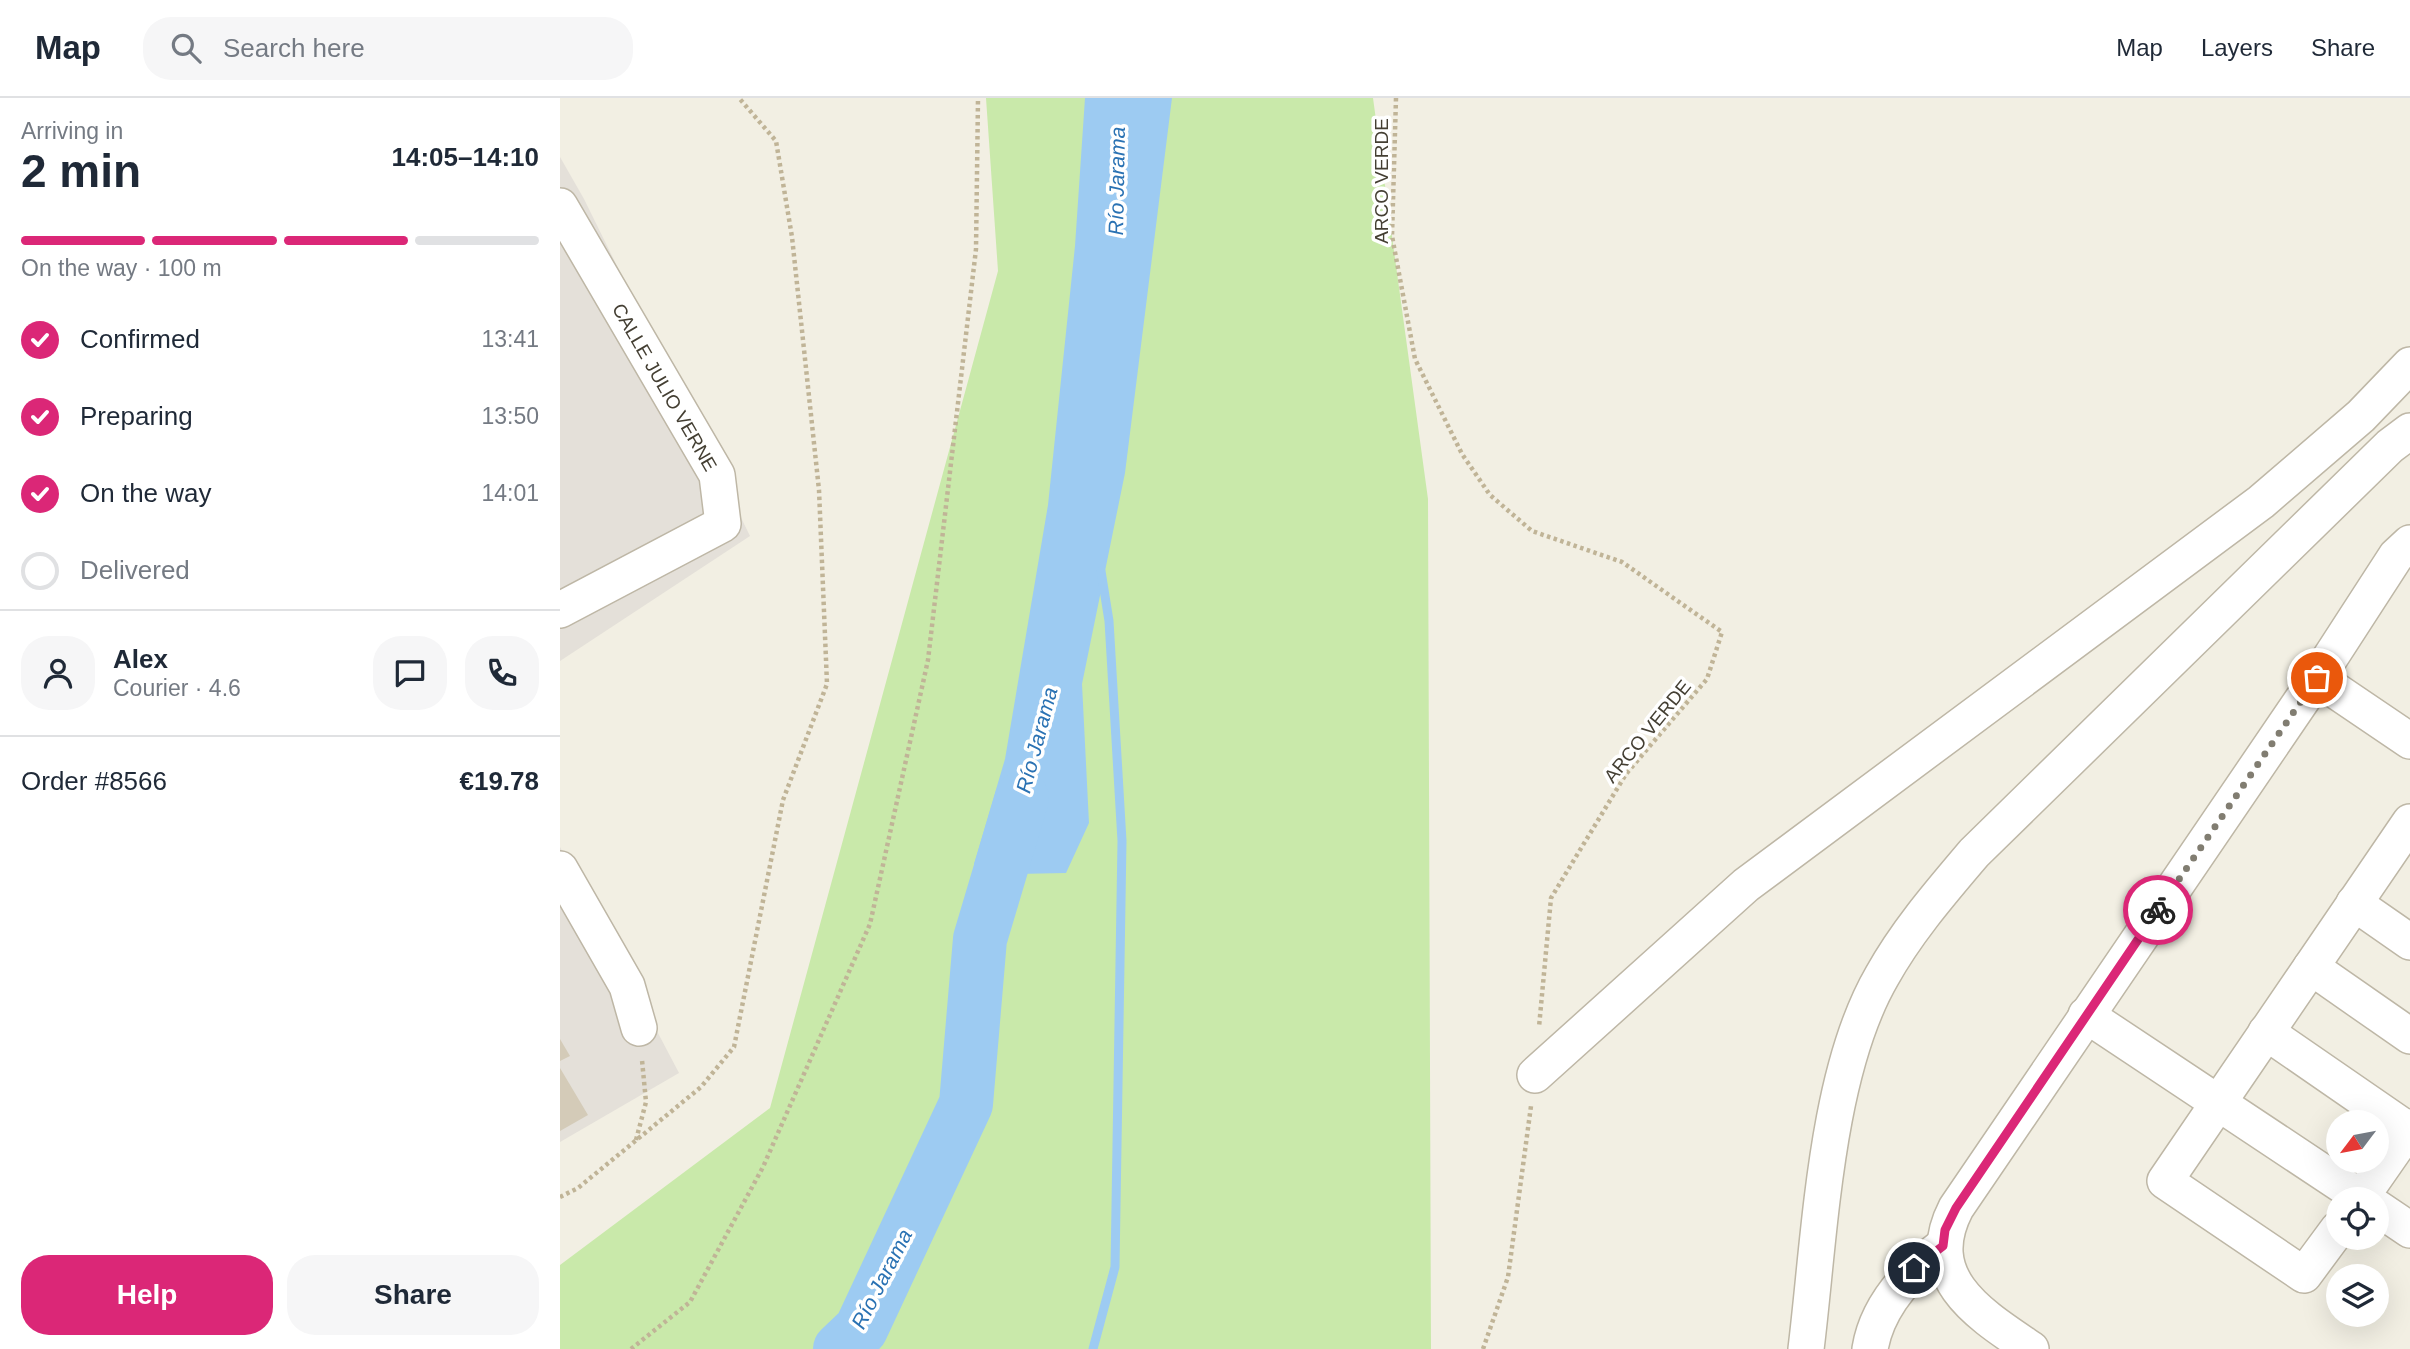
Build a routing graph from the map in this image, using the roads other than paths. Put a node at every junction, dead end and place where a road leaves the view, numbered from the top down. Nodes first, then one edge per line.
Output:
1 (560, 206) edge
2 (2410, 365) edge
3 (2410, 431) edge
4 (2410, 543) edge
5 (560, 610) edge
6 (2317, 678) junction
7 (2410, 741) edge
8 (2406, 837) edge
9 (560, 869) edge
10 (2354, 903) junction
11 (2410, 942) edge
12 (2311, 967) junction
13 (2086, 1015) junction
14 (639, 1028) road end
15 (2266, 1032) junction
16 (2410, 1036) edge
17 (1535, 1075) road end
18 (2218, 1102) junction
19 (2409, 1128) edge
20 (2346, 1187) edge
21 (2373, 1187) edge
22 (2389, 1216) edge
23 (2410, 1230) edge
24 (2326, 1245) edge
25 (1943, 1246) junction
26 (1806, 1349) edge
27 (1870, 1349) edge
28 (2031, 1349) edge

1 - 5 street, CALLE JULIO VERNE
2 - 17 street
3 - 26 street
4 - 6 street
6 - 7 street
6 - 13 street
8 - 10 street
9 - 14 street
10 - 11 street
10 - 12 street
12 - 15 street
12 - 16 street
13 - 18 street
13 - 25 street
15 - 18 street
15 - 19 street
18 - 20 street
18 - 24 street
19 - 21 street
22 - 23 street
25 - 27 street
25 - 28 street

